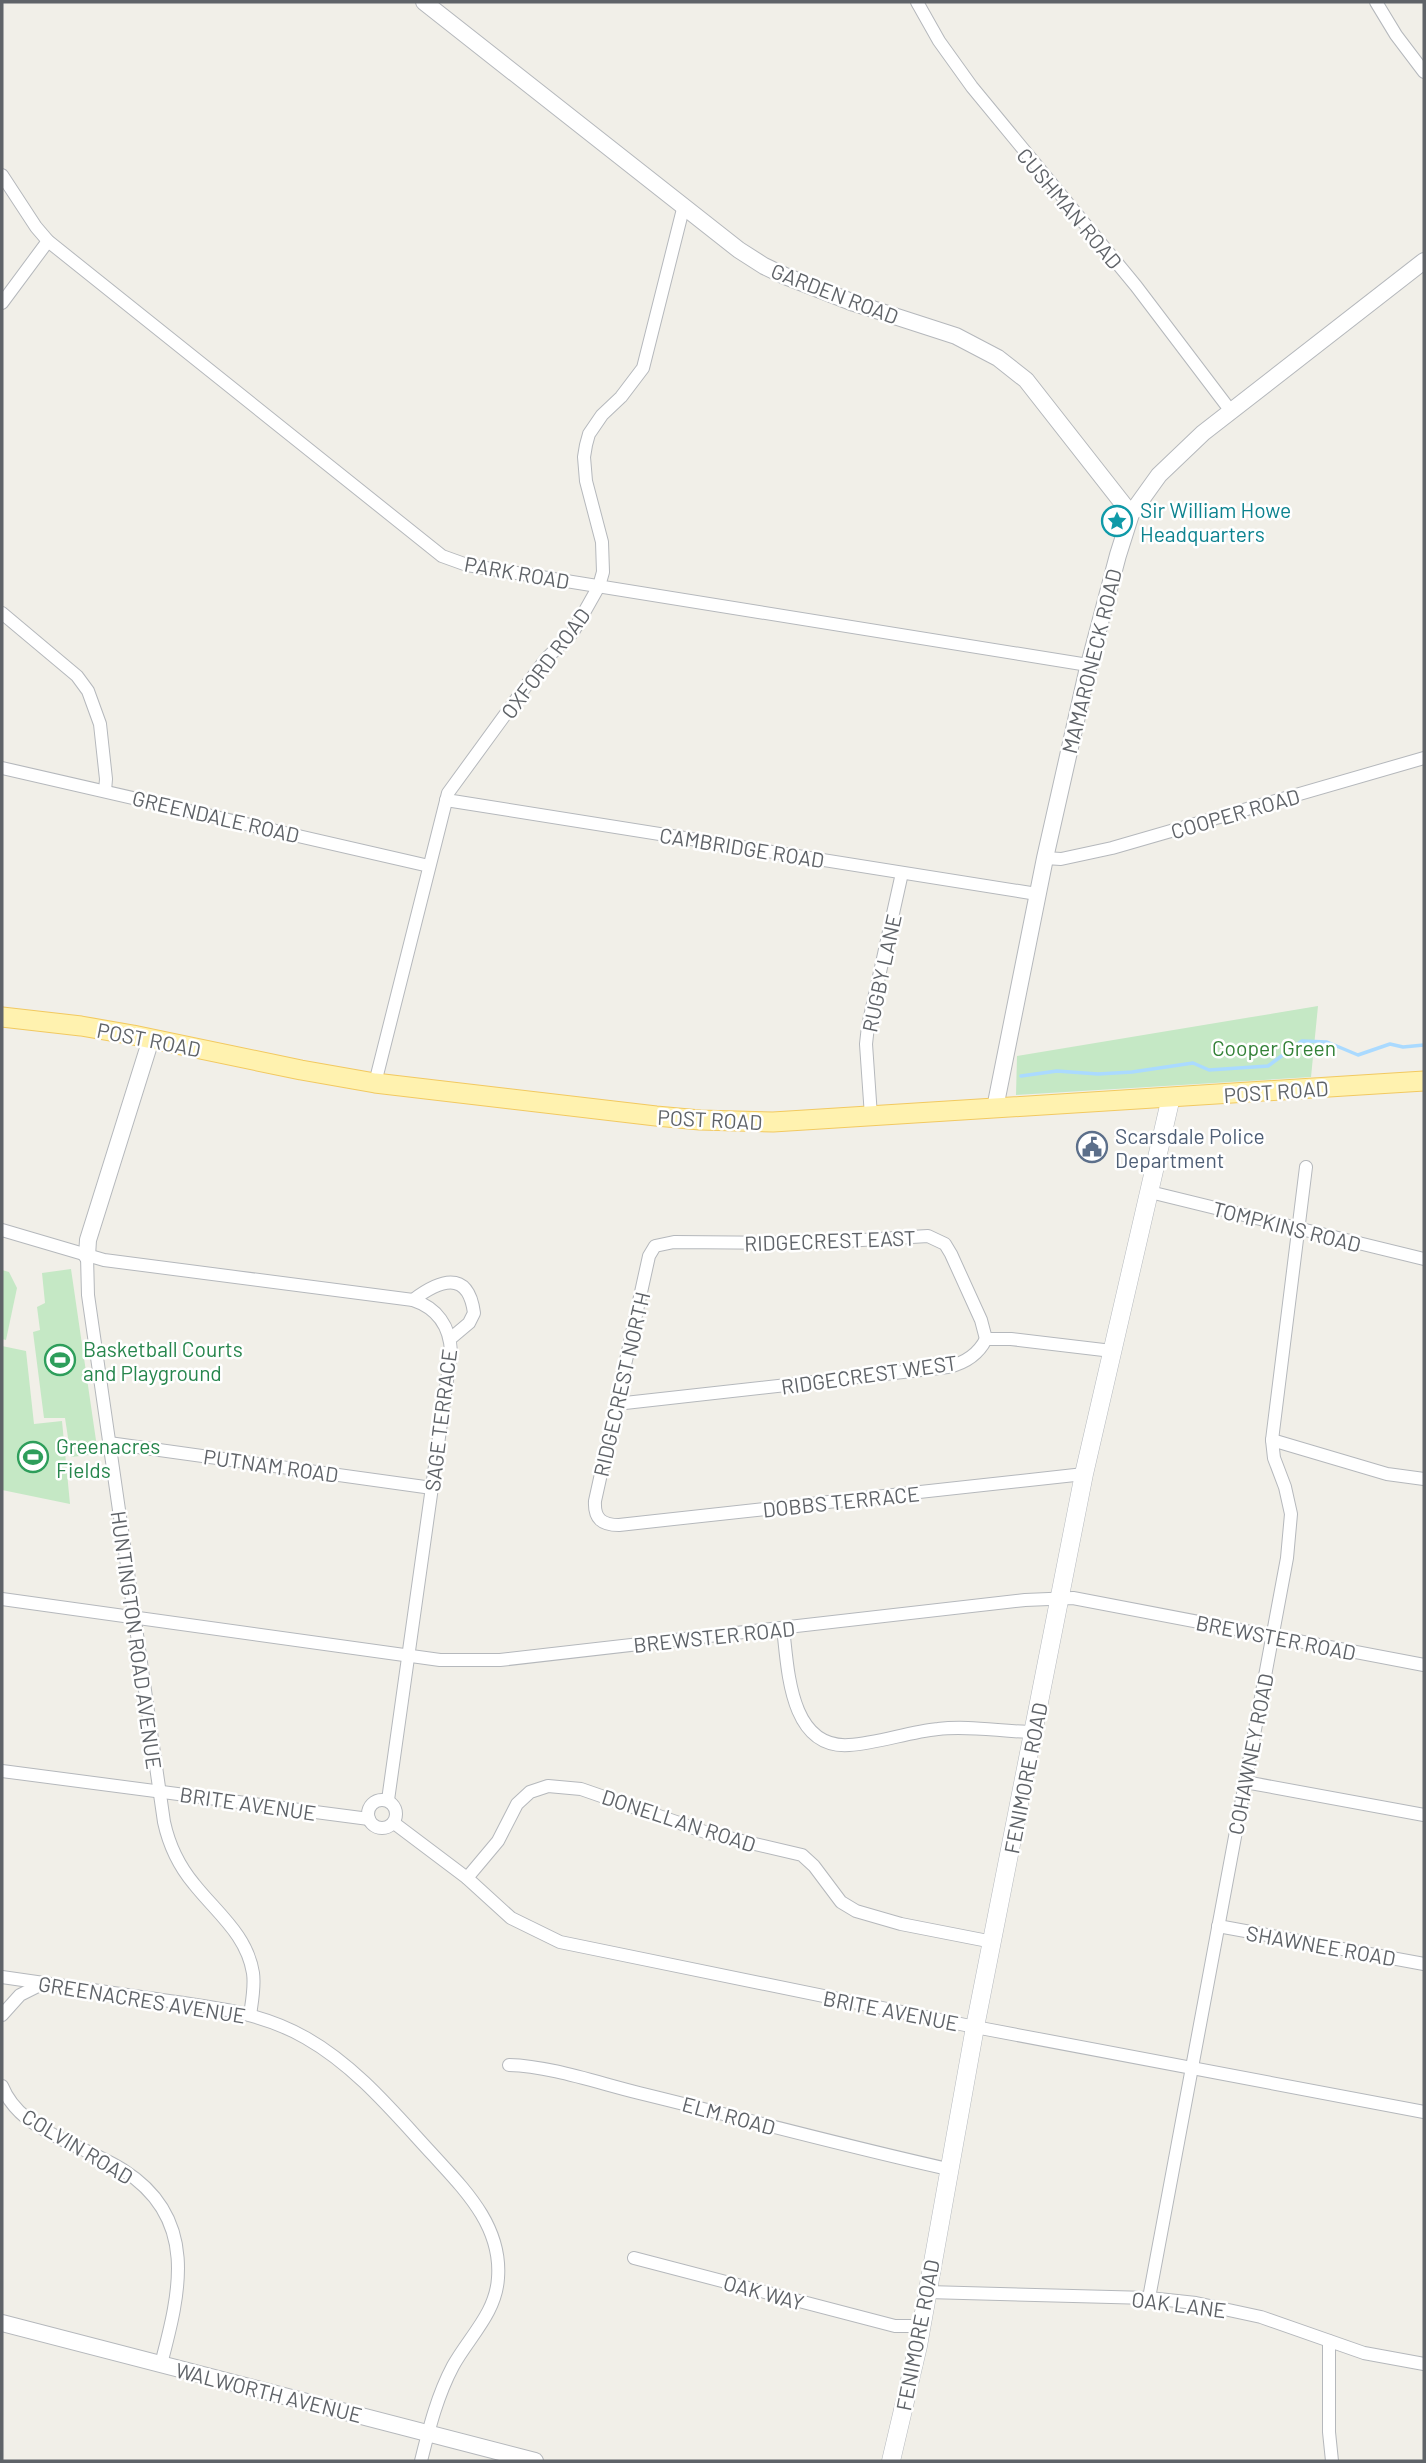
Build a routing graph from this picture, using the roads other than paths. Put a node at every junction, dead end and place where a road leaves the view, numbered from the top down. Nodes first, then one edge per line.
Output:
1 (424, 2) edge
2 (917, 2) edge
3 (1376, 2) edge
4 (1424, 72) edge
5 (2, 175) edge
6 (684, 205) junction
7 (48, 241) junction
8 (1424, 261) edge
9 (2, 303) edge
10 (1230, 410) junction
11 (1131, 514) junction
12 (599, 586) junction
13 (2, 613) edge
14 (1088, 665) junction
15 (1424, 758) edge
16 (2, 768) edge
17 (105, 791) junction
18 (446, 800) junction
19 (1045, 858) junction
20 (429, 866) junction
21 (902, 873) junction
22 (1037, 894) junction
23 (2, 1017) edge
24 (151, 1039) junction
25 (1424, 1081) edge
26 (375, 1083) junction
27 (1171, 1097) junction
28 (995, 1108) junction
29 (871, 1116) junction
30 (1306, 1167) dead end
31 (1150, 1192) junction
32 (1298, 1229) junction
33 (2, 1230) edge
34 (652, 1248) joint
35 (87, 1256) junction
36 (1424, 1259) edge
37 (413, 1300) junction
38 (450, 1339) junction
39 (986, 1339) junction
40 (1112, 1351) junction
41 (615, 1404) junction
42 (1272, 1440) junction
43 (109, 1443) junction
44 (1084, 1474) junction
45 (1424, 1479) edge
46 (432, 1488) junction
47 (599, 1520) joint
48 (2, 1599) edge
49 (1060, 1599) junction
50 (133, 1617) junction
51 (783, 1628) junction
52 (1272, 1636) junction
53 (409, 1656) junction
54 (1424, 1665) edge
55 (1035, 1732) junction
56 (2, 1771) edge
57 (1245, 1782) junction
58 (158, 1791) junction
59 (387, 1800) junction
60 (1424, 1815) edge
61 (369, 1819) junction
62 (394, 1823) junction
63 (467, 1878) junction
64 (1217, 1926) junction
65 (993, 1942) junction
66 (1424, 1964) edge
67 (2, 1977) edge
68 (44, 1983) junction
69 (2, 2015) edge
70 (250, 2015) junction
71 (975, 2027) junction
72 (509, 2065) dead end
73 (1192, 2069) junction
74 (2, 2086) edge
75 (1424, 2112) edge
76 (948, 2169) junction
77 (634, 2258) dead end
78 (927, 2292) junction
79 (1149, 2298) junction
80 (2, 2323) edge
81 (895, 2326) junction
82 (921, 2326) junction
83 (1329, 2341) junction
84 (918, 2346) junction
85 (161, 2364) junction
86 (1424, 2364) edge
87 (428, 2434) junction
88 (421, 2461) edge
89 (535, 2461) edge
90 (891, 2461) edge
91 (1332, 2461) edge

1 - 6 street, GARDEN ROAD
2 - 10 street, CUSHMAN ROAD
3 - 4 street
5 - 7 street, PARK ROAD
6 - 11 street, GARDEN ROAD
6 - 12 street, OXFORD ROAD
7 - 9 street
7 - 12 street, PARK ROAD
8 - 10 street, MAMARONECK ROAD
10 - 11 street, MAMARONECK ROAD
11 - 14 street, MAMARONECK ROAD
12 - 14 street, PARK ROAD
12 - 18 street, OXFORD ROAD
13 - 17 street
14 - 19 street, MAMARONECK ROAD
15 - 19 street, COOPER ROAD
16 - 17 street, GREENDALE ROAD
17 - 20 street, GREENDALE ROAD
18 - 20 street, OXFORD ROAD
18 - 21 street, CAMBRIDGE ROAD
19 - 22 street, MAMARONECK ROAD
20 - 26 street, OXFORD ROAD
21 - 22 street, CAMBRIDGE ROAD
21 - 29 street, RUGBY LANE
22 - 28 street, MAMARONECK ROAD
23 - 24 main road, POST ROAD
24 - 26 main road, POST ROAD
24 - 35 street, HUNTINGTON ROAD AVENUE
25 - 27 main road, POST ROAD
26 - 29 main road, POST ROAD
27 - 28 main road, POST ROAD
27 - 31 main road, FENIMORE ROAD
28 - 29 main road, POST ROAD
30 - 32 street, COHAWNEY ROAD
31 - 32 street, TOMPKINS ROAD
31 - 40 main road, FENIMORE ROAD
32 - 36 street, TOMPKINS ROAD
32 - 42 street, COHAWNEY ROAD
33 - 35 street, SAGE TERRACE
34 - 39 street, RIDGECREST EAST
34 - 41 street, RIDGECREST NORTH
35 - 37 street, SAGE TERRACE
35 - 43 street, HUNTINGTON ROAD AVENUE
37 - 38 street, SAGE TERRACE
37 - 38 street
38 - 46 street, SAGE TERRACE
39 - 40 street
39 - 41 street, RIDGECREST WEST
40 - 44 main road, FENIMORE ROAD
41 - 47 street, RIDGECREST NORTH
42 - 45 street
42 - 52 street, COHAWNEY ROAD
43 - 46 street, PUTNAM ROAD
43 - 50 street, HUNTINGTON ROAD AVENUE
44 - 47 street, DOBBS TERRACE
44 - 49 main road, FENIMORE ROAD
46 - 53 street, SAGE TERRACE
48 - 50 street, BREWSTER ROAD
49 - 51 street, BREWSTER ROAD
49 - 52 street, BREWSTER ROAD
49 - 55 main road, FENIMORE ROAD
50 - 53 street, BREWSTER ROAD
50 - 58 street, HUNTINGTON ROAD AVENUE
51 - 53 street, BREWSTER ROAD
51 - 55 street
52 - 54 street, BREWSTER ROAD
52 - 57 street, COHAWNEY ROAD
53 - 59 street, SAGE TERRACE
55 - 65 main road, FENIMORE ROAD
56 - 58 street, BRITE AVENUE
57 - 60 street
57 - 64 street, COHAWNEY ROAD
58 - 61 street, BRITE AVENUE
58 - 70 street, HUNTINGTON ROAD AVENUE
59 - 61 street
59 - 62 street
61 - 62 street, BRITE AVENUE
62 - 63 street, BRITE AVENUE
63 - 65 street, DONELLAN ROAD
63 - 71 street, BRITE AVENUE
64 - 66 street, SHAWNEE ROAD
64 - 73 street, COHAWNEY ROAD
65 - 71 main road, FENIMORE ROAD
67 - 68 street, GREENACRES AVENUE
68 - 69 street
68 - 70 street, GREENACRES AVENUE
70 - 87 street, GREENACRES AVENUE
71 - 73 street, BRITE AVENUE
71 - 76 main road, FENIMORE ROAD
72 - 76 street, ELM ROAD
73 - 75 street, BRITE AVENUE
73 - 79 street, COHAWNEY ROAD
74 - 85 street, COLVIN ROAD
76 - 78 main road, FENIMORE ROAD
77 - 81 street, OAK WAY
78 - 79 street, OAK LANE
78 - 82 main road, FENIMORE ROAD
79 - 83 street, OAK LANE
80 - 85 street, WALWORTH AVENUE
81 - 82 street, OAK WAY
81 - 84 street, OAK WAY
82 - 84 main road, FENIMORE ROAD
83 - 86 street, OAK LANE
83 - 91 street
84 - 90 main road, FENIMORE ROAD
85 - 87 street, WALWORTH AVENUE
87 - 88 street, GREENACRES AVENUE
87 - 89 street, WALWORTH AVENUE

